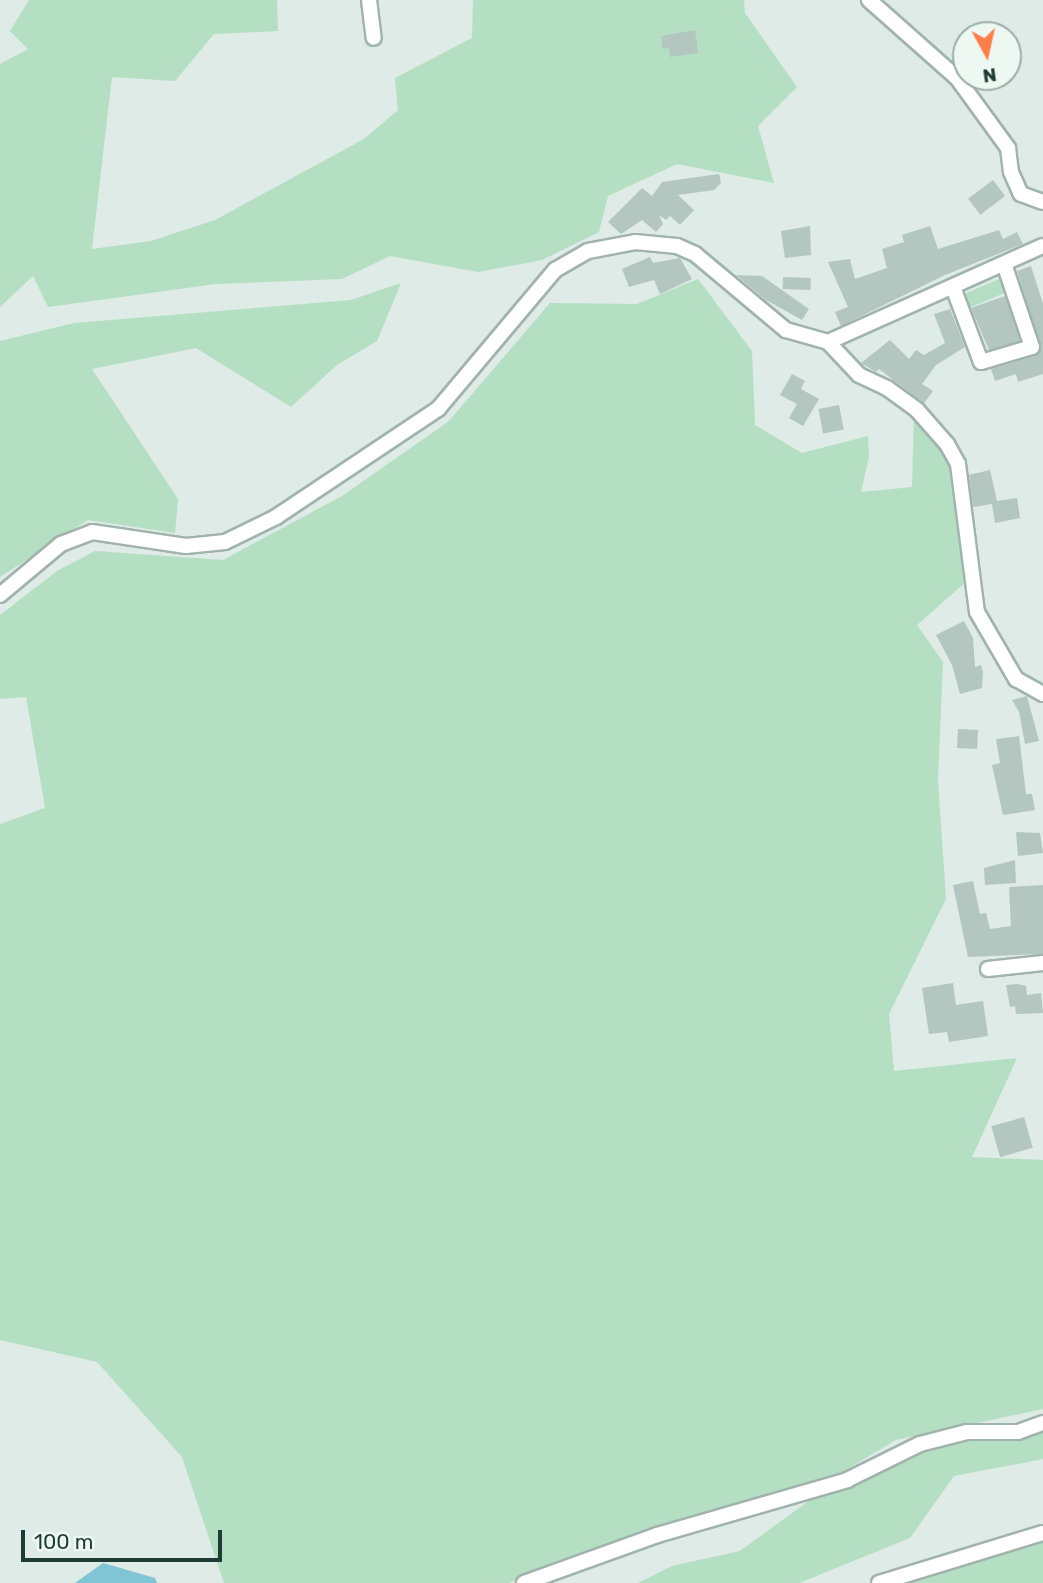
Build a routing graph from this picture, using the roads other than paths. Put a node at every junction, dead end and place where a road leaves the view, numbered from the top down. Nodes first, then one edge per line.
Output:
1 (369, 0) edge
2 (869, 0) edge
3 (374, 38) dead end
4 (1043, 202) edge
5 (1043, 246) edge
6 (1004, 264) junction
7 (953, 287) junction
8 (828, 342) junction
9 (0, 595) edge
10 (1043, 694) edge
11 (1043, 963) edge
12 (988, 969) dead end
13 (1043, 1423) edge
14 (1043, 1533) edge
15 (524, 1583) edge
16 (879, 1583) edge

1 - 3 street
2 - 4 street
5 - 6 street
6 - 7 street
6 - 7 street
7 - 8 street
8 - 9 street
8 - 10 street
11 - 12 street
13 - 15 street
14 - 16 street

